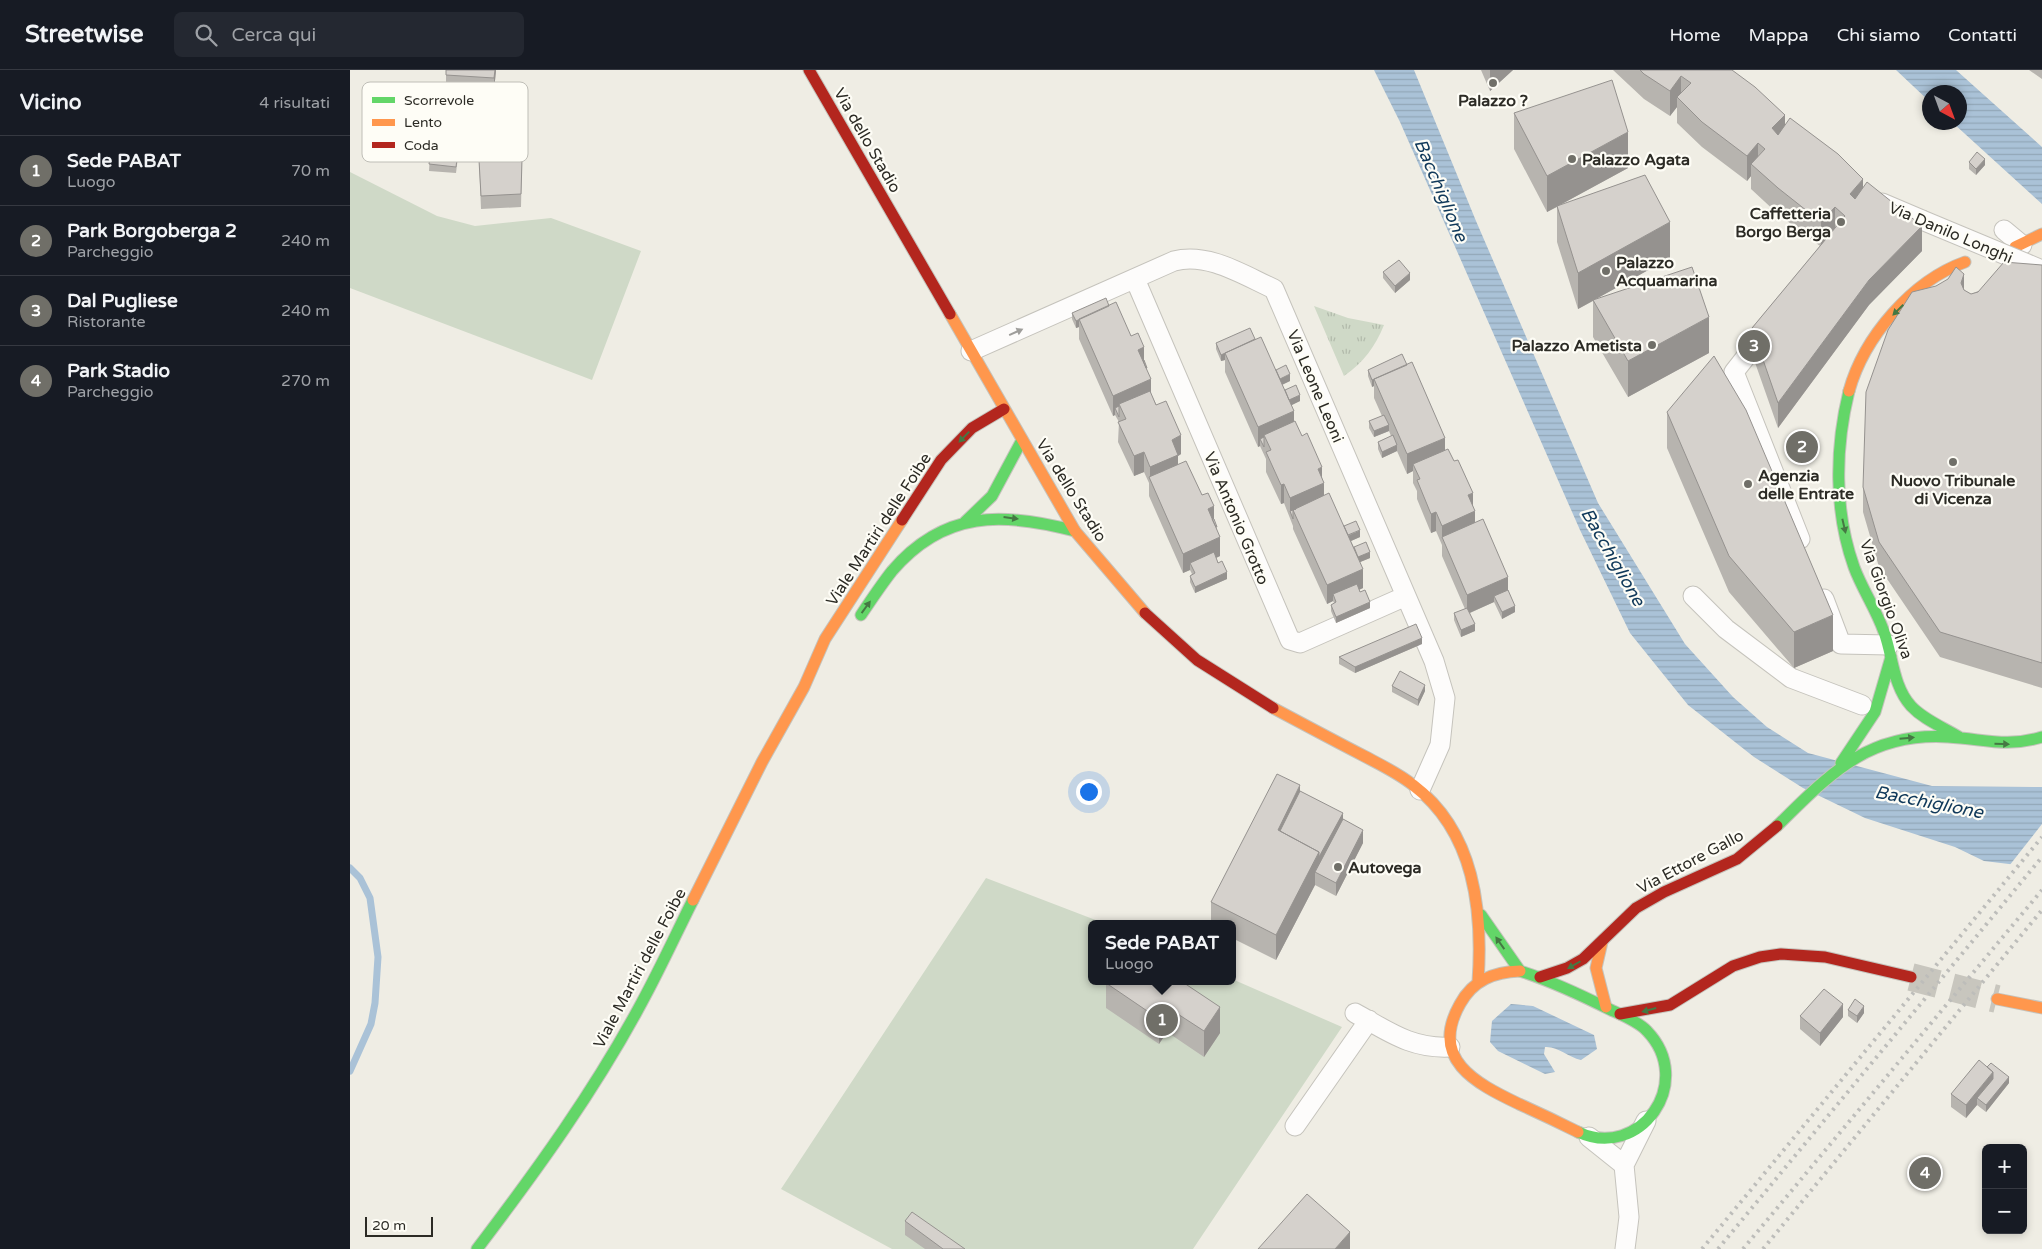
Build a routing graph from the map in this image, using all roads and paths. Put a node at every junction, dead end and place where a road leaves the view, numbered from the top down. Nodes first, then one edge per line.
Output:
1 (809, 70) edge
2 (1868, 202) edge
3 (2004, 230) dead end
4 (2042, 234) edge
5 (2018, 246) joint
6 (1965, 262) dead end
7 (2042, 270) edge
8 (1135, 279) junction
9 (1775, 319) edge
10 (971, 351) junction
11 (1004, 409) junction
12 (1022, 440) junction
13 (965, 522) junction
14 (1075, 531) junction
15 (1806, 553) edge
16 (1816, 580) edge
17 (1406, 596) junction
18 (1693, 596) dead end
19 (854, 624) dead end
20 (1890, 651) junction
21 (832, 654) dead end
22 (804, 687) junction
23 (1862, 705) dead end
24 (2042, 737) edge
25 (1961, 738) junction
26 (1858, 749) junction
27 (1420, 790) junction
28 (1481, 915) junction
29 (1602, 942) junction
30 (1520, 971) junction
31 (1540, 977) junction
32 (1912, 977) tunnel mouth
33 (1478, 982) junction
34 (1997, 999) tunnel mouth
35 (1678, 1002) junction
36 (1606, 1007) junction
37 (2042, 1008) edge
38 (1620, 1014) junction
39 (1671, 1016) dead end
40 (1663, 1037) dead end
41 (1450, 1047) junction
42 (1661, 1050) junction
43 (1646, 1121) junction
44 (1295, 1126) dead end
45 (1589, 1137) junction
46 (1624, 1165) junction
47 (477, 1249) edge
48 (1625, 1249) edge

1 - 10 main road, Via dello Stadio
2 - 7 street, Via Danilo Longhi, bridge
3 - 5 street
4 - 5 main road
6 -> 20 main road, Via Giorgio Oliva
10 -> 8 street, Via Leone Leoni
8 - 17 street, Via Leone Leoni
8 - 17 street, Via Antonio Grotto
9 - 15 street
10 - 11 main road, Via dello Stadio
11 - 12 main road, Via dello Stadio
11 -> 22 main road, Viale Martiri delle Foibe
12 - 13 main road, Viale Martiri delle Foibe
12 - 14 main road, Via dello Stadio
13 -> 14 main road, Viale Martiri delle Foibe
19 -> 13 main road, Viale Martiri delle Foibe
14 - 27 main road, Via dello Stadio
16 - 20 street
17 - 27 street, Via Leone Leoni
18 - 23 street
20 - 25 main road, Via Giorgio Oliva
20 - 26 main road, Via Ettore Gallo
21 - 22 main road, Viale Martiri delle Foibe
22 - 47 main road, Viale Martiri delle Foibe
25 -> 24 main road
26 -> 25 main road
26 - 29 main road, Via Ettore Gallo
27 - 28 main road, Via dello Stadio
30 -> 28 main road, Via dello Stadio
28 - 33 main road, Via dello Stadio
29 -> 31 main road, Via Ettore Gallo
29 - 36 main road, Via Ettore Gallo
30 - 31 main road
30 - 33 main road
31 - 36 main road
32 - 35 main road
33 - 41 main road
34 - 37 main road
35 -> 38 main road
35 - 39 main road
36 - 38 main road
38 - 42 main road
40 - 42 main road
41 - 44 street
41 - 45 main road
42 - 43 main road
43 - 45 main road
43 - 46 street
45 - 46 street
46 - 48 street

